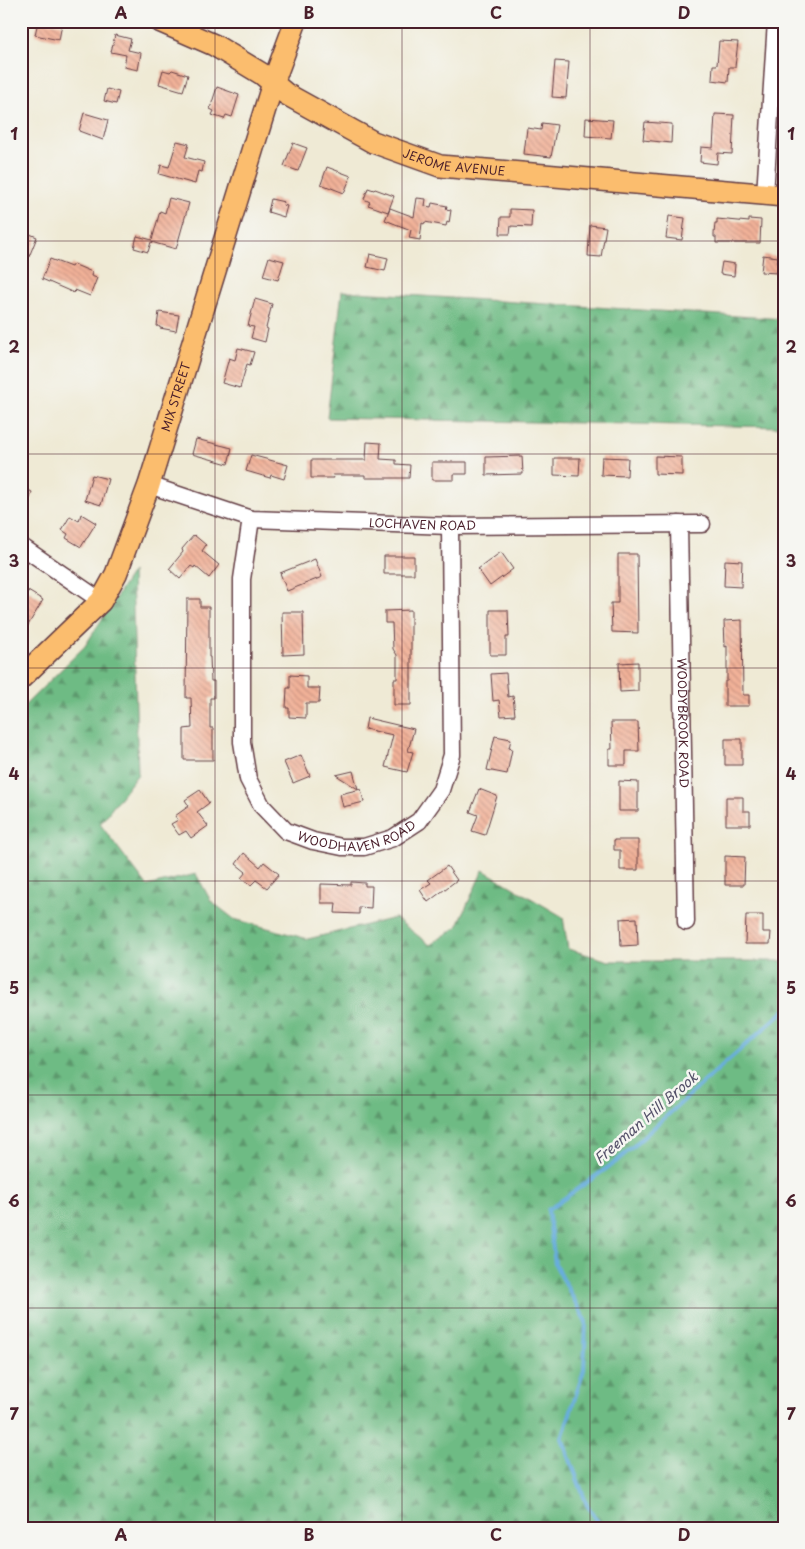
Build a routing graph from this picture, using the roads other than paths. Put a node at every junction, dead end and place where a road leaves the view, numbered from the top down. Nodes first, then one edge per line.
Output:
1 (159, 21) edge
2 (296, 21) edge
3 (776, 21) edge
4 (273, 82) junction
5 (774, 196) edge
6 (149, 485) junction
7 (251, 519) junction
8 (679, 524) junction
9 (702, 524) dead end
10 (450, 526) junction
11 (21, 546) edge
12 (101, 601) junction
13 (21, 678) edge
14 (686, 922) dead end

1 - 4 main road, JEROME AVENUE
2 - 4 main road, MIX STREET
3 - 5 street
4 - 5 main road, JEROME AVENUE
4 - 6 main road, MIX STREET
6 - 7 street, LOCHAVEN ROAD
6 - 12 main road, MIX STREET
7 - 10 street, LOCHAVEN ROAD
7 - 10 street, WOODHAVEN ROAD
8 - 9 street, LOCHAVEN ROAD
8 - 10 street, LOCHAVEN ROAD
8 - 14 street, WOODYBROOK ROAD
11 - 12 street
12 - 13 main road, MIX STREET

